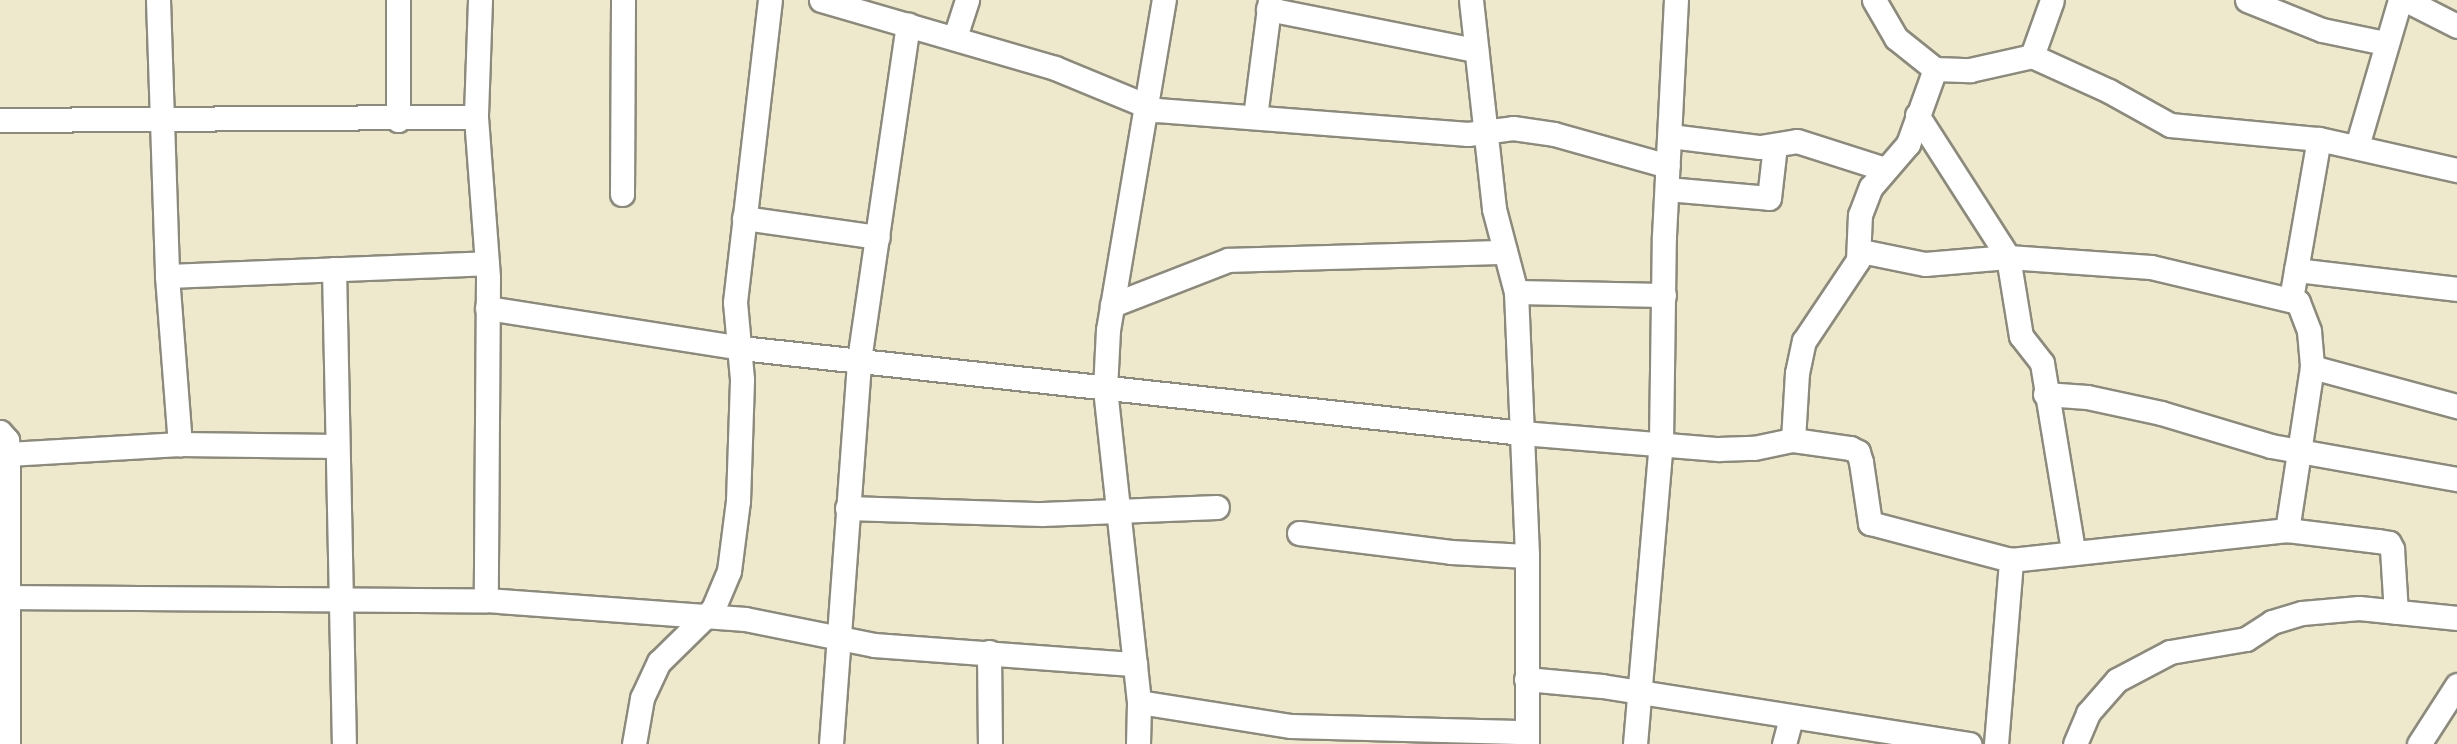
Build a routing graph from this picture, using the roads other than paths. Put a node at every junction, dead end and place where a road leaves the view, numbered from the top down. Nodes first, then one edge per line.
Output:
1 (158, 0) edge
2 (398, 0) edge
3 (480, 0) edge
4 (623, 0) edge
5 (770, 0) edge
6 (821, 0) edge
7 (967, 0) edge
8 (1164, 0) edge
9 (1471, 0) edge
10 (1676, 0) edge
11 (1874, 0) edge
12 (2052, 0) edge
13 (2248, 0) edge
14 (2400, 0) edge
15 (2406, 0) edge
16 (1269, 4) edge
17 (908, 25) junction
18 (2457, 26) edge
19 (955, 37) junction
20 (2385, 43) junction
21 (1476, 50) junction
22 (2032, 56) junction
23 (1935, 69) junction
24 (1143, 107) junction
25 (1917, 115) junction
26 (476, 117) junction
27 (1255, 117) junction
28 (0, 120) edge
29 (398, 120) junction
30 (161, 122) junction
31 (1484, 132) junction
32 (1670, 136) junction
33 (2319, 139) junction
34 (1775, 145) junction
35 (2357, 146) junction
36 (1668, 166) junction
37 (1885, 169) junction
38 (2457, 170) edge
39 (1667, 190) junction
40 (622, 194) dead end
41 (744, 218) junction
42 (878, 237) junction
43 (1861, 251) junction
44 (1505, 252) junction
45 (2008, 257) junction
46 (487, 263) junction
47 (334, 269) junction
48 (2296, 270) junction
49 (167, 275) junction
50 (2457, 289) edge
51 (1516, 292) junction
52 (1664, 295) junction
53 (2291, 299) junction
54 (1112, 305) junction
55 (487, 308) junction
56 (741, 348) junction
57 (859, 360) junction
58 (2312, 367) junction
59 (1105, 388) junction
60 (2045, 394) junction
61 (2457, 405) edge
62 (0, 432) edge
63 (1522, 433) junction
64 (1793, 440) junction
65 (1661, 442) junction
66 (180, 444) junction
67 (336, 446) junction
68 (2300, 452) junction
69 (8, 454) junction
70 (2457, 479) edge
71 (1217, 507) dead end
72 (847, 508) junction
73 (1120, 512) junction
74 (2287, 530) junction
75 (1298, 533) dead end
76 (2073, 551) junction
77 (1527, 556) junction
78 (2011, 560) junction
79 (5, 597) edge
80 (344, 600) junction
81 (486, 600) junction
82 (2396, 612) junction
83 (704, 617) junction
84 (2457, 618) edge
85 (837, 639) junction
86 (989, 652) junction
87 (1135, 664) junction
88 (1526, 679) junction
89 (2457, 685) edge
90 (1641, 692) junction
91 (1139, 702) junction
92 (1791, 718) junction
93 (1527, 738) edge
94 (1137, 743) edge
95 (8, 744) edge
96 (344, 744) edge
97 (635, 744) edge
98 (831, 744) edge
99 (990, 744) edge
100 (1635, 744) edge
101 (1784, 744) edge
102 (1969, 744) edge
103 (1996, 744) edge
104 (2075, 744) edge
105 (2419, 744) edge

1 - 30 street
2 - 29 street
3 - 26 street
4 - 40 street
5 - 41 street
6 - 17 street
7 - 19 street
8 - 24 street
9 - 21 street
10 - 32 street
11 - 23 street
12 - 22 street
13 - 20 street
14 - 20 street
15 - 18 street
16 - 21 street
16 - 27 street
17 - 19 street
17 - 42 street
19 - 24 street
20 - 35 street
21 - 31 street
22 - 23 street
22 - 33 street
23 - 25 street
24 - 27 street
24 - 54 street
25 - 37 street
25 - 45 street
26 - 29 street
26 - 46 street
27 - 31 street
28 - 30 street
29 - 30 street
30 - 49 street
31 - 36 street
31 - 44 street
32 - 34 street
32 - 36 street
33 - 35 street
33 - 48 street
34 - 37 street
34 - 39 street
35 - 38 street
36 - 39 street
37 - 43 street
39 - 52 street
41 - 42 street
41 - 56 street
42 - 57 street
43 - 45 street
43 - 64 street
44 - 51 street
44 - 54 street
45 - 53 street
45 - 60 street
46 - 47 street
46 - 55 street
47 - 49 street
47 - 67 street
48 - 50 street
48 - 53 street
49 - 66 street
51 - 52 street
51 - 63 street
52 - 65 street
53 - 58 street
54 - 59 street
55 - 56 street
55 - 81 street
56 - 57 street
56 - 83 street
57 - 59 street
57 - 72 street
58 - 61 street
58 - 68 street
59 - 63 street
59 - 73 street
60 - 68 street
60 - 76 street
62 - 69 street
63 - 65 street
63 - 77 street
64 - 65 street
64 - 78 street
65 - 90 street
66 - 67 street
66 - 69 street
67 - 80 street
68 - 70 street
68 - 74 street
69 - 79 street
71 - 73 street
72 - 73 street
72 - 85 street
73 - 87 street
74 - 76 street
74 - 82 street
75 - 77 street
76 - 78 street
77 - 88 street
78 - 103 street
79 - 80 street
79 - 95 street
80 - 81 street
80 - 96 street
81 - 83 street
82 - 84 street
82 - 104 street
83 - 85 street
83 - 97 street
85 - 86 street
85 - 98 street
86 - 87 street
86 - 99 street
87 - 91 street
88 - 90 street
88 - 93 street
89 - 105 street
90 - 92 street
90 - 100 street
91 - 93 street
91 - 94 street
92 - 101 street
92 - 102 street

